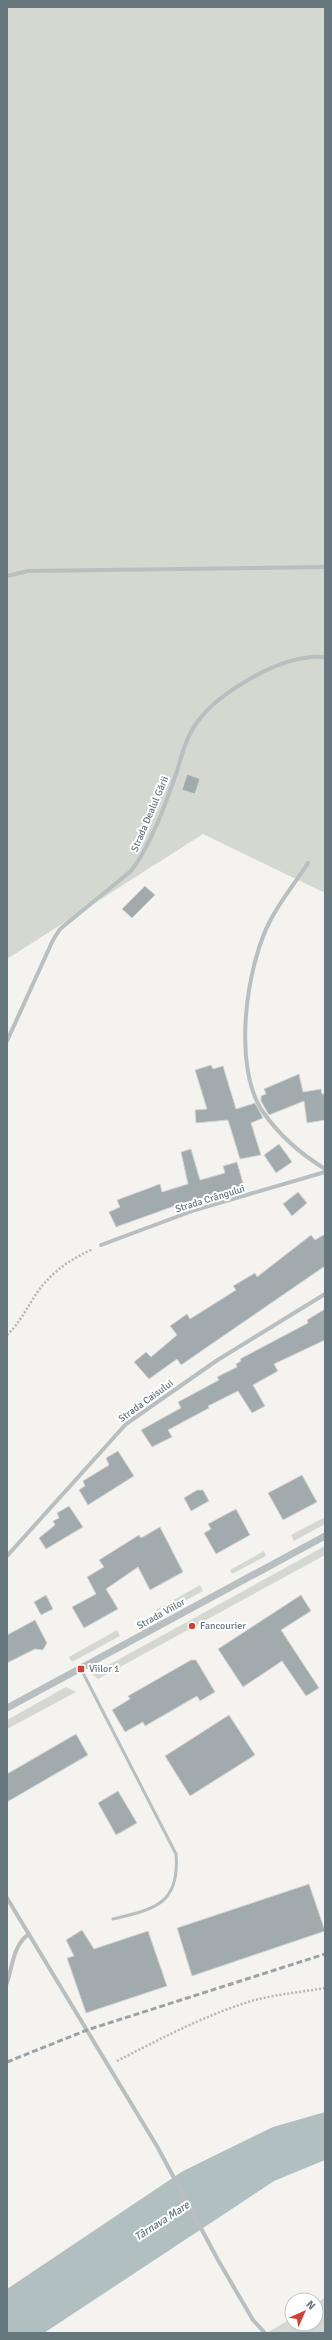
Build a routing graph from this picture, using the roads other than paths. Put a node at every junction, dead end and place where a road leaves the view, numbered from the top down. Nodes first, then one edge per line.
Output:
1 (325, 567) edge
2 (7, 576) edge
3 (325, 657) edge
4 (308, 863) dead end
5 (7, 1041) edge
6 (325, 1169) edge
7 (325, 1172) edge
8 (101, 1245) road end
9 (325, 1294) edge
10 (325, 1536) edge
11 (7, 1556) edge
12 (81, 1669) junction
13 (7, 1708) edge
14 (7, 1898) edge
15 (113, 1920) dead end
16 (29, 1934) junction
17 (7, 1983) edge
18 (265, 2333) edge

1 - 2 street
3 - 5 street, Strada Dealul Gării
4 - 6 street
7 - 8 street, Strada Crângului
9 - 11 street, Strada Caisului
10 - 12 street, Strada Viilor
12 - 13 street, Strada Viilor
12 - 15 lane
14 - 16 street
16 - 17 street
16 - 18 street

